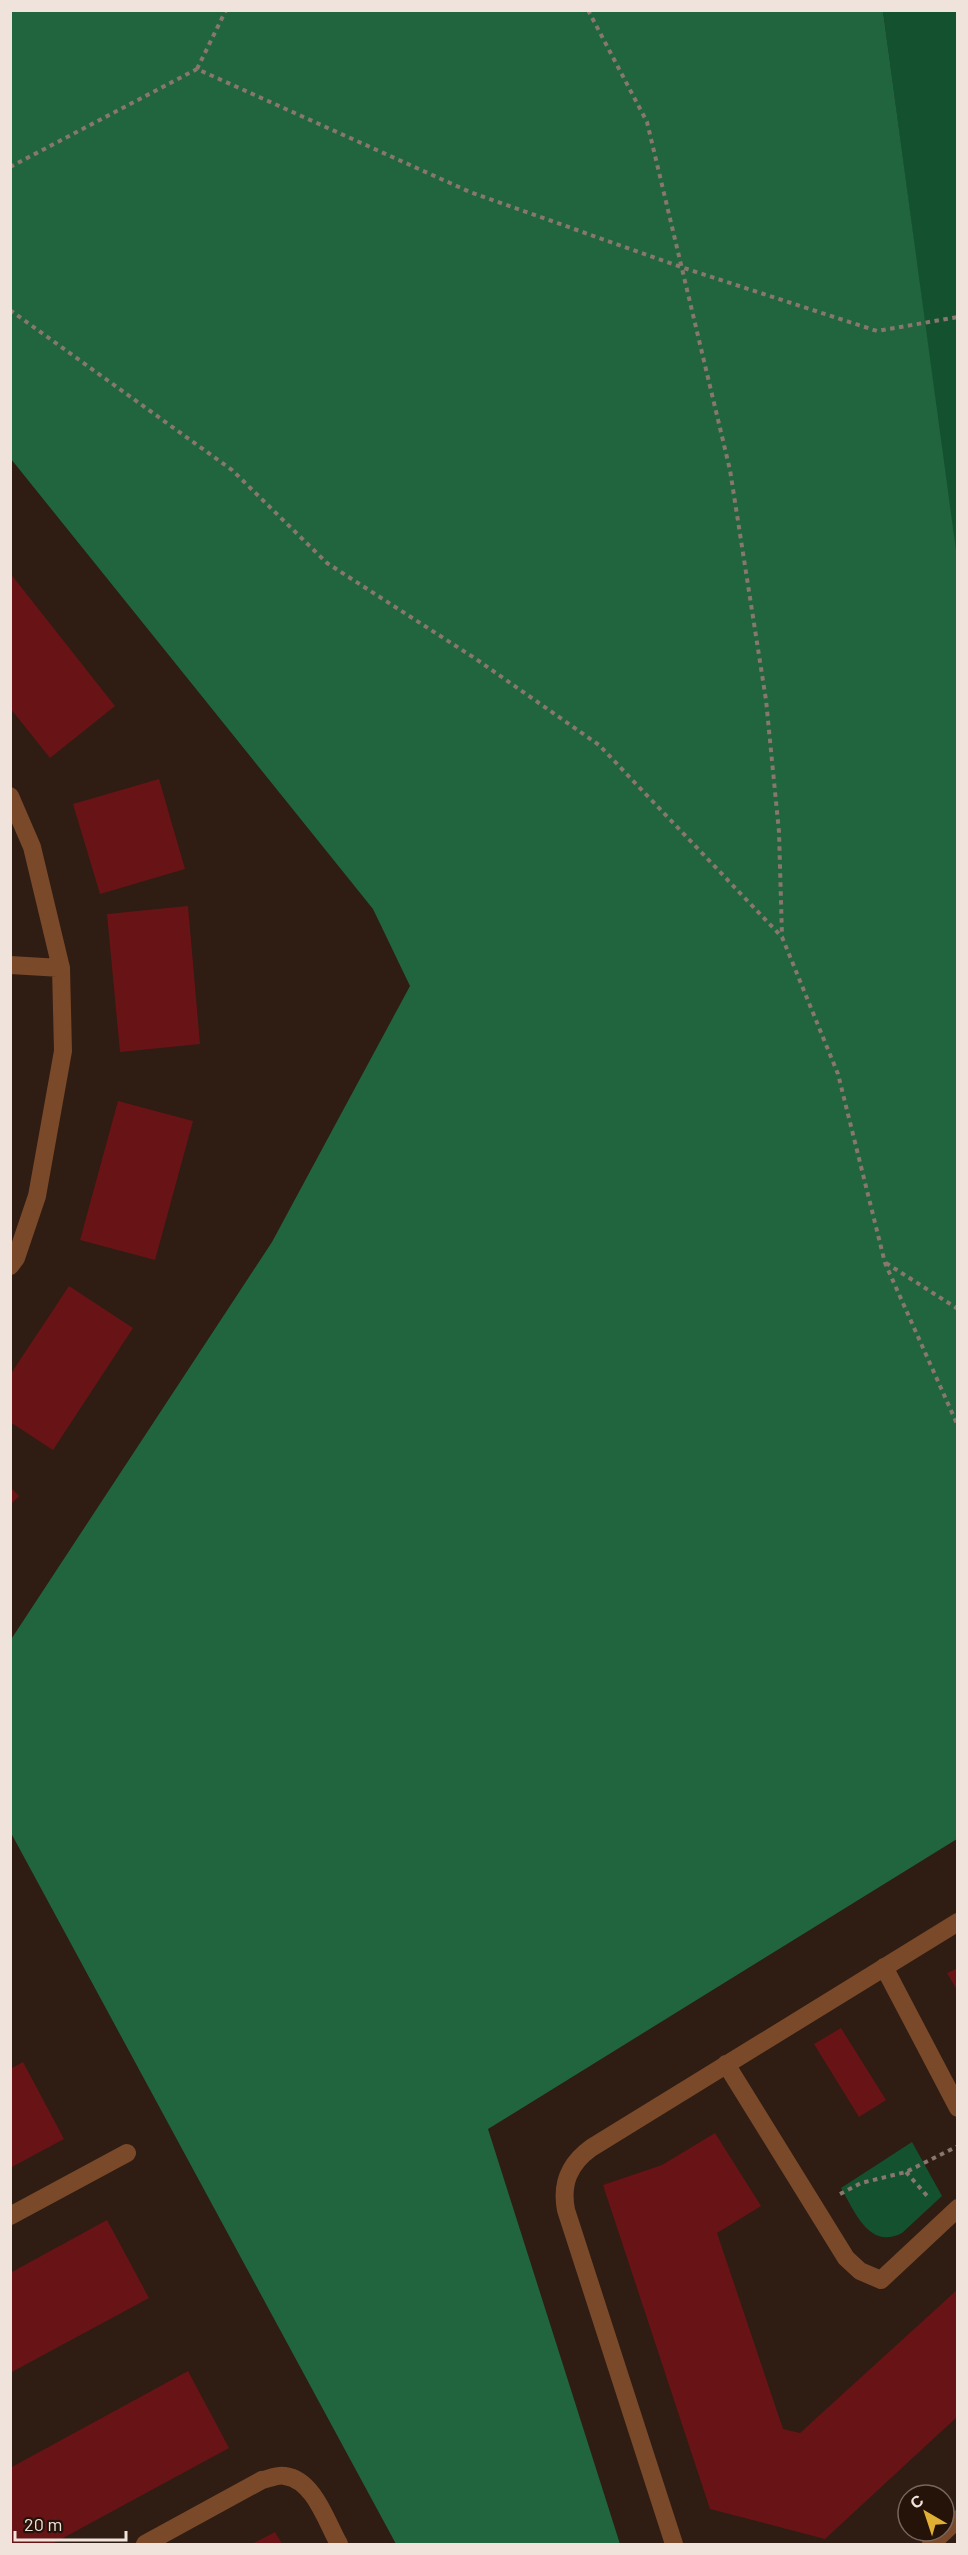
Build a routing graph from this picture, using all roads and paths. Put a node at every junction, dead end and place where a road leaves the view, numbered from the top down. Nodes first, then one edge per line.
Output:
1 (226, 10) edge
2 (588, 10) edge
3 (197, 69) junction
4 (10, 167) edge
5 (681, 267) junction
6 (10, 310) edge
7 (957, 317) edge
8 (10, 796) edge
9 (782, 937) junction
10 (10, 965) edge
11 (61, 968) junction
12 (885, 1263) junction
13 (10, 1266) edge
14 (957, 1309) edge
15 (957, 1426) edge
16 (957, 1922) edge
17 (884, 1967) junction
18 (726, 2064) junction
19 (957, 2108) edge
20 (957, 2146) edge
21 (127, 2153) dead end
22 (957, 2208) edge
23 (816, 2209) junction
24 (10, 2216) edge
25 (957, 2519) edge
26 (145, 2544) edge
27 (339, 2544) edge
28 (674, 2544) edge
29 (931, 2544) edge

1 - 3 path
2 - 5 path
3 - 4 path
3 - 5 path
5 - 7 path
5 - 9 path
6 - 9 path
8 - 11 street
9 - 12 path
10 - 11 street
11 - 13 street
12 - 14 path
12 - 15 path
16 - 17 street
17 - 18 street
17 - 19 street
18 - 23 street
18 - 28 street
20 - 23 path
21 - 24 street
22 - 23 street
25 - 29 street
26 - 27 street

